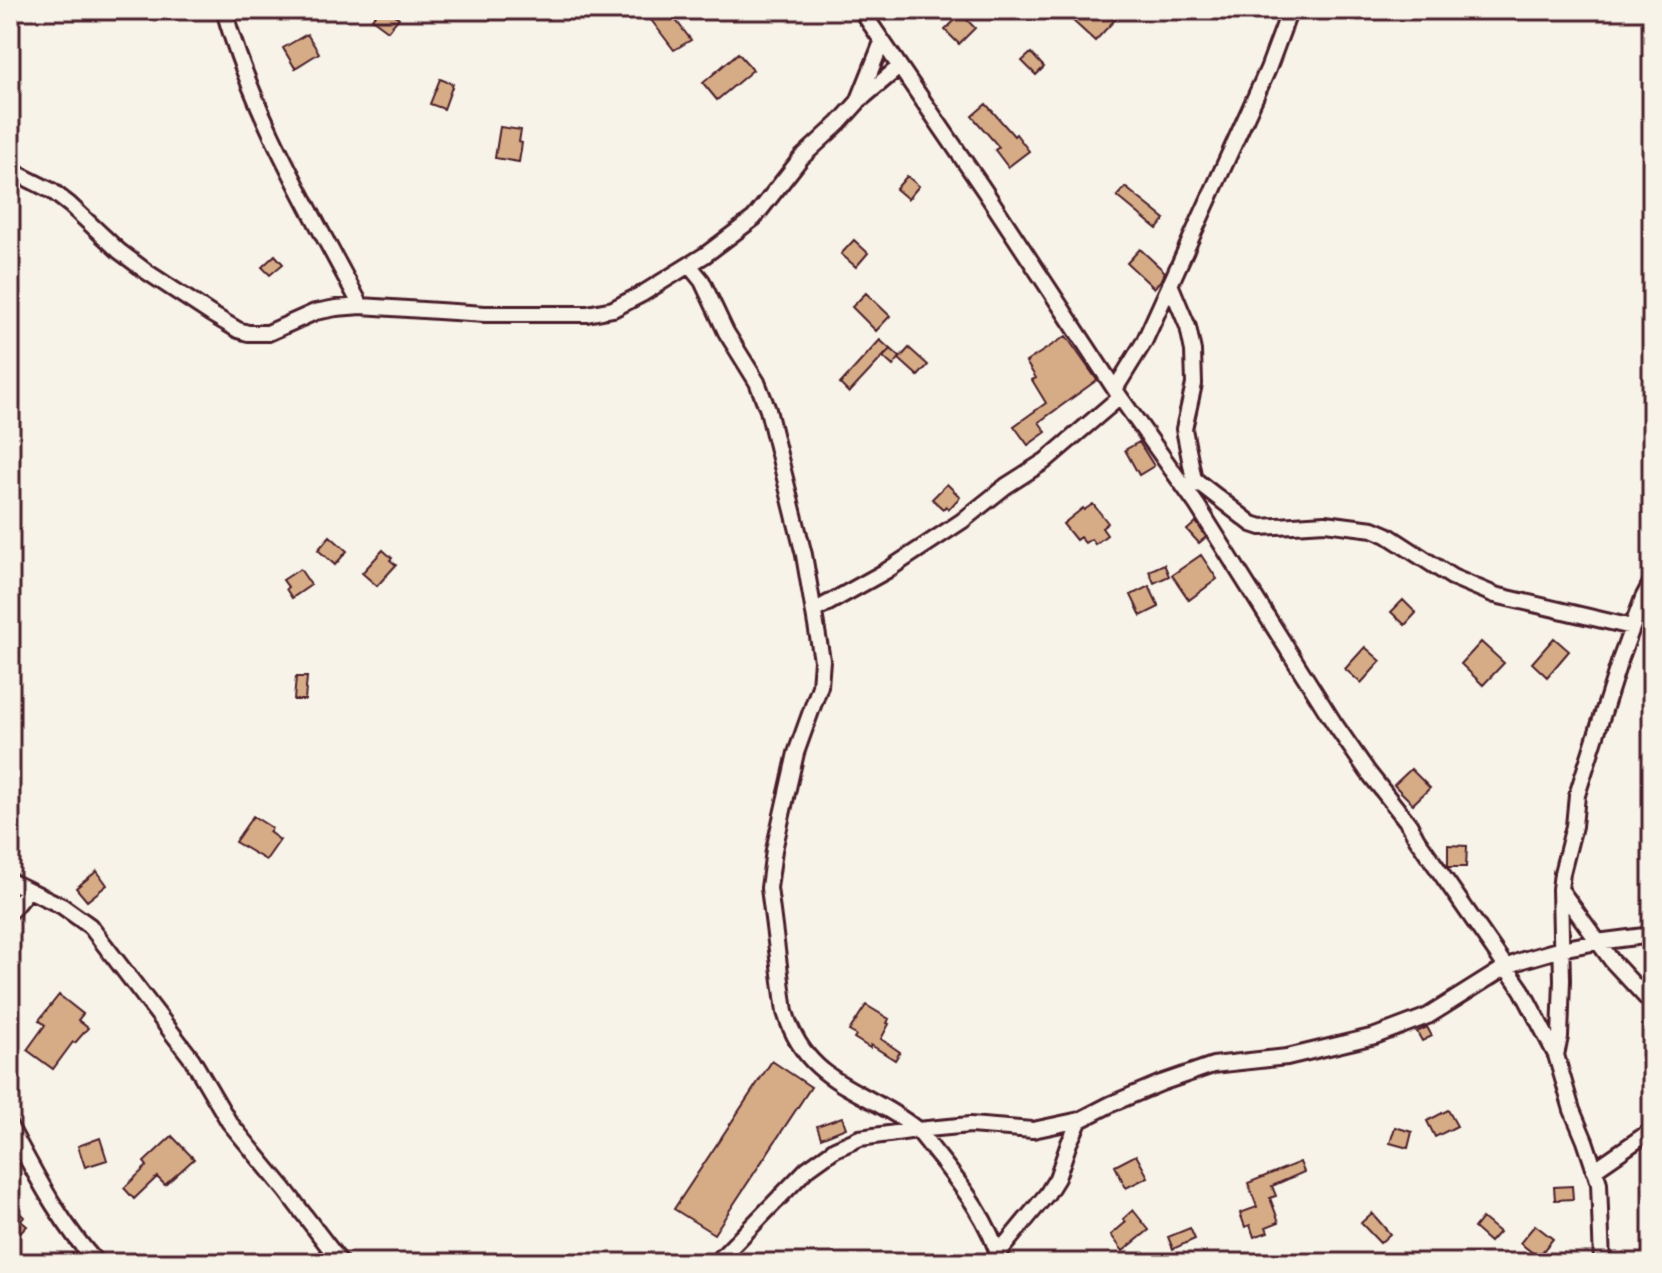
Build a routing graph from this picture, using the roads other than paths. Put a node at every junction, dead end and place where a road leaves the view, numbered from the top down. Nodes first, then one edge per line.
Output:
1 (224, 10) edge
2 (861, 10) edge
3 (1290, 10) edge
4 (882, 42) junction
5 (899, 67) junction
6 (858, 102) junction
7 (10, 170) edge
8 (689, 265) junction
9 (1170, 284) junction
10 (361, 306) junction
11 (1118, 393) junction
12 (1194, 479) junction
13 (1197, 505) junction
14 (1652, 581) edge
15 (814, 611) junction
16 (1632, 627) junction
17 (10, 881) edge
18 (1560, 889) junction
19 (28, 890) junction
20 (10, 912) edge
21 (1652, 935) edge
22 (1597, 942) junction
23 (1561, 949) junction
24 (1506, 967) junction
25 (1652, 1004) edge
26 (1556, 1055) junction
27 (1080, 1120) junction
28 (10, 1127) edge
29 (917, 1130) junction
30 (1652, 1130) edge
31 (1594, 1170) junction
32 (997, 1260) edge
33 (97, 1263) edge
34 (341, 1263) edge
35 (716, 1263) edge
36 (1602, 1263) edge

1 - 10 street
2 - 4 street
3 - 9 street
4 - 5 street
4 - 6 street
5 - 6 street
5 - 11 street
6 - 8 street
7 - 10 street
8 - 10 street
8 - 15 street
9 - 11 street
9 - 12 street
11 - 13 street
11 - 15 street
12 - 13 street
12 - 16 street
13 - 24 street
14 - 16 street
15 - 29 street
16 - 18 street
17 - 19 street
18 - 22 street
18 - 23 street
19 - 20 street
19 - 34 street
21 - 22 street
22 - 23 street
22 - 25 street
23 - 24 street
23 - 26 street
24 - 26 street
24 - 27 street
26 - 31 street
27 - 29 street
27 - 32 street
28 - 33 street
29 - 32 street
29 - 35 street
30 - 31 street
31 - 36 street

